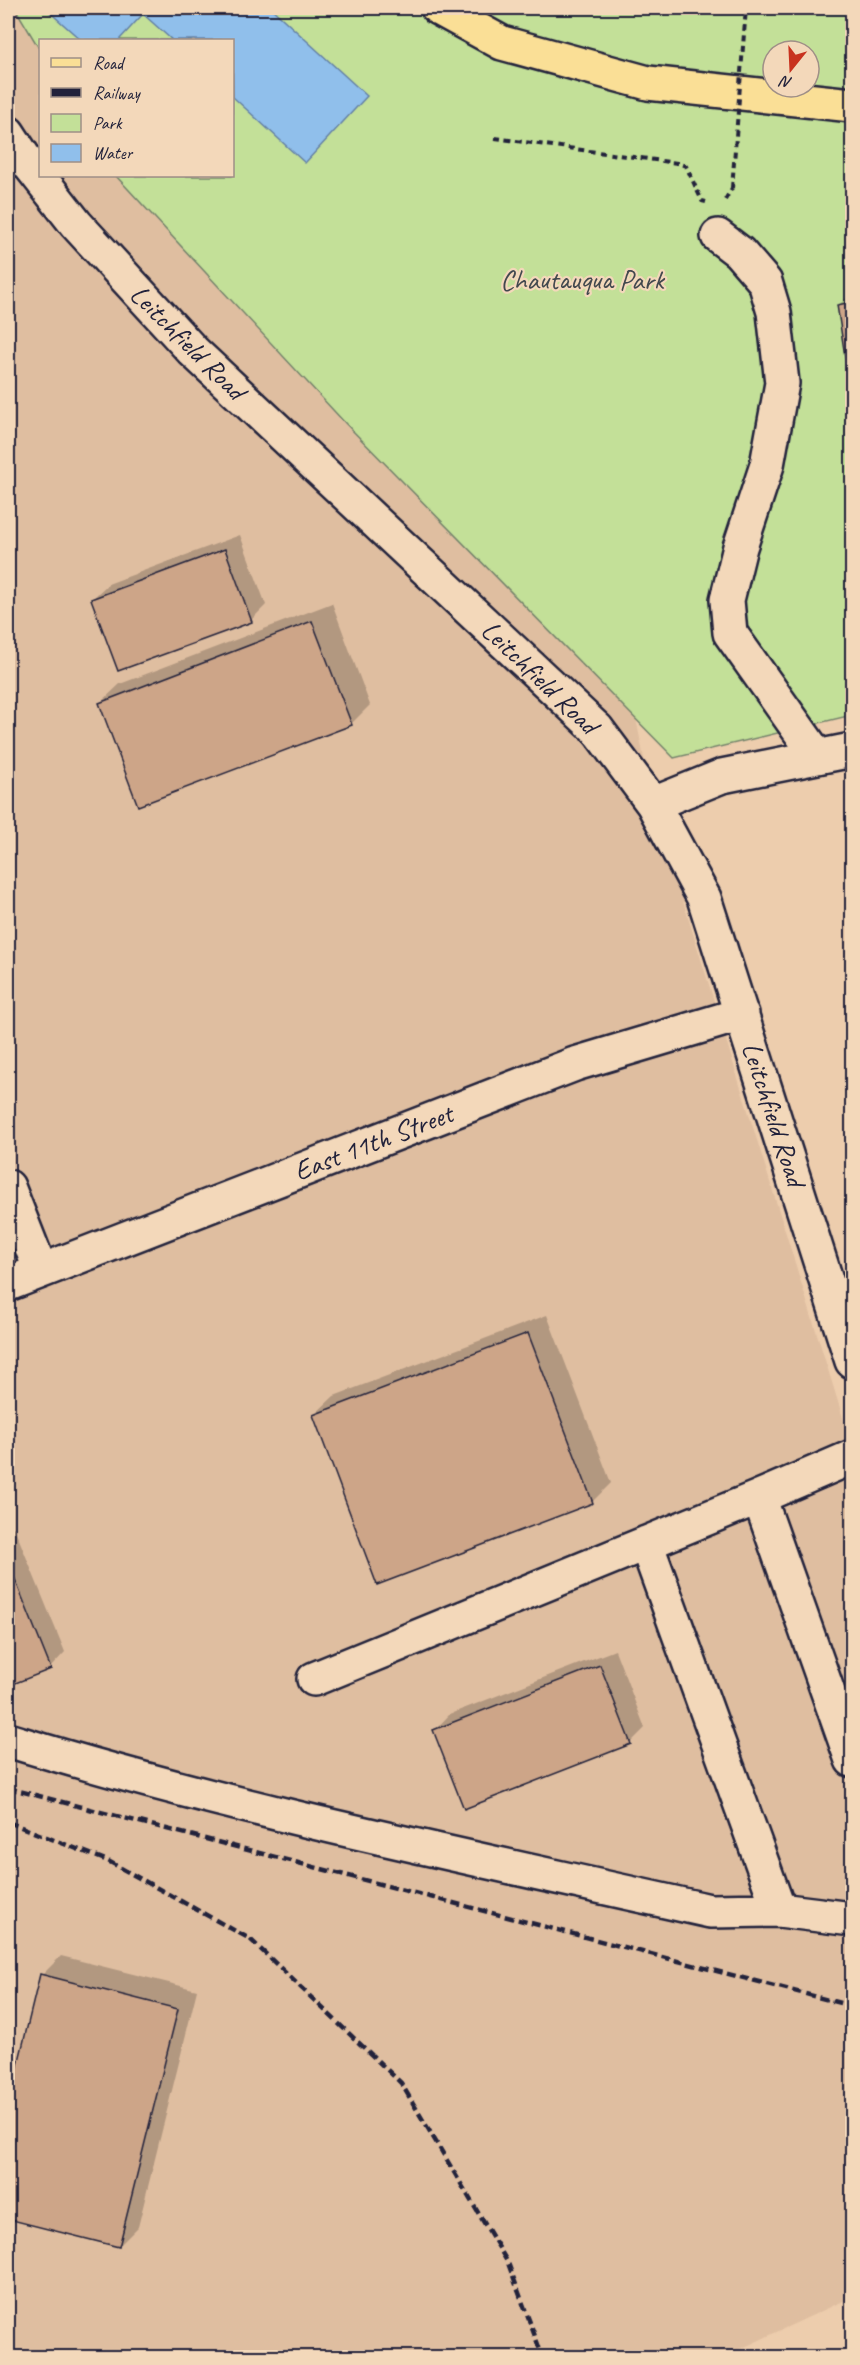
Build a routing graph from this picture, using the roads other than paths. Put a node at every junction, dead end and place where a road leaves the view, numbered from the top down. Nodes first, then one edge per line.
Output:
1 (438, 8) edge
2 (852, 105) edge
3 (8, 133) edge
4 (39, 174) edge
5 (41, 177) edge
6 (720, 221) road end
7 (852, 750) edge
8 (818, 757) junction
9 (653, 804) junction
10 (742, 1014) junction
11 (8, 1187) edge
12 (40, 1271) junction
13 (8, 1284) edge
14 (851, 1355) edge
15 (852, 1457) edge
16 (759, 1497) junction
17 (646, 1543) junction
18 (314, 1679) dead end
19 (8, 1740) edge
20 (852, 1760) edge
21 (779, 1910) junction
22 (852, 1919) edge

1 - 2 main road
3 - 4 street, Leitchfield Road
5 - 9 street, Leitchfield Road
6 - 8 street
7 - 8 street
8 - 9 street
9 - 10 street, Leitchfield Road
10 - 12 street, East 11th Street
10 - 14 street, Leitchfield Road
11 - 12 street
12 - 13 street, East 11th Street
15 - 16 street
16 - 17 street
16 - 20 street
17 - 18 street
17 - 21 street
19 - 21 street
21 - 22 street

